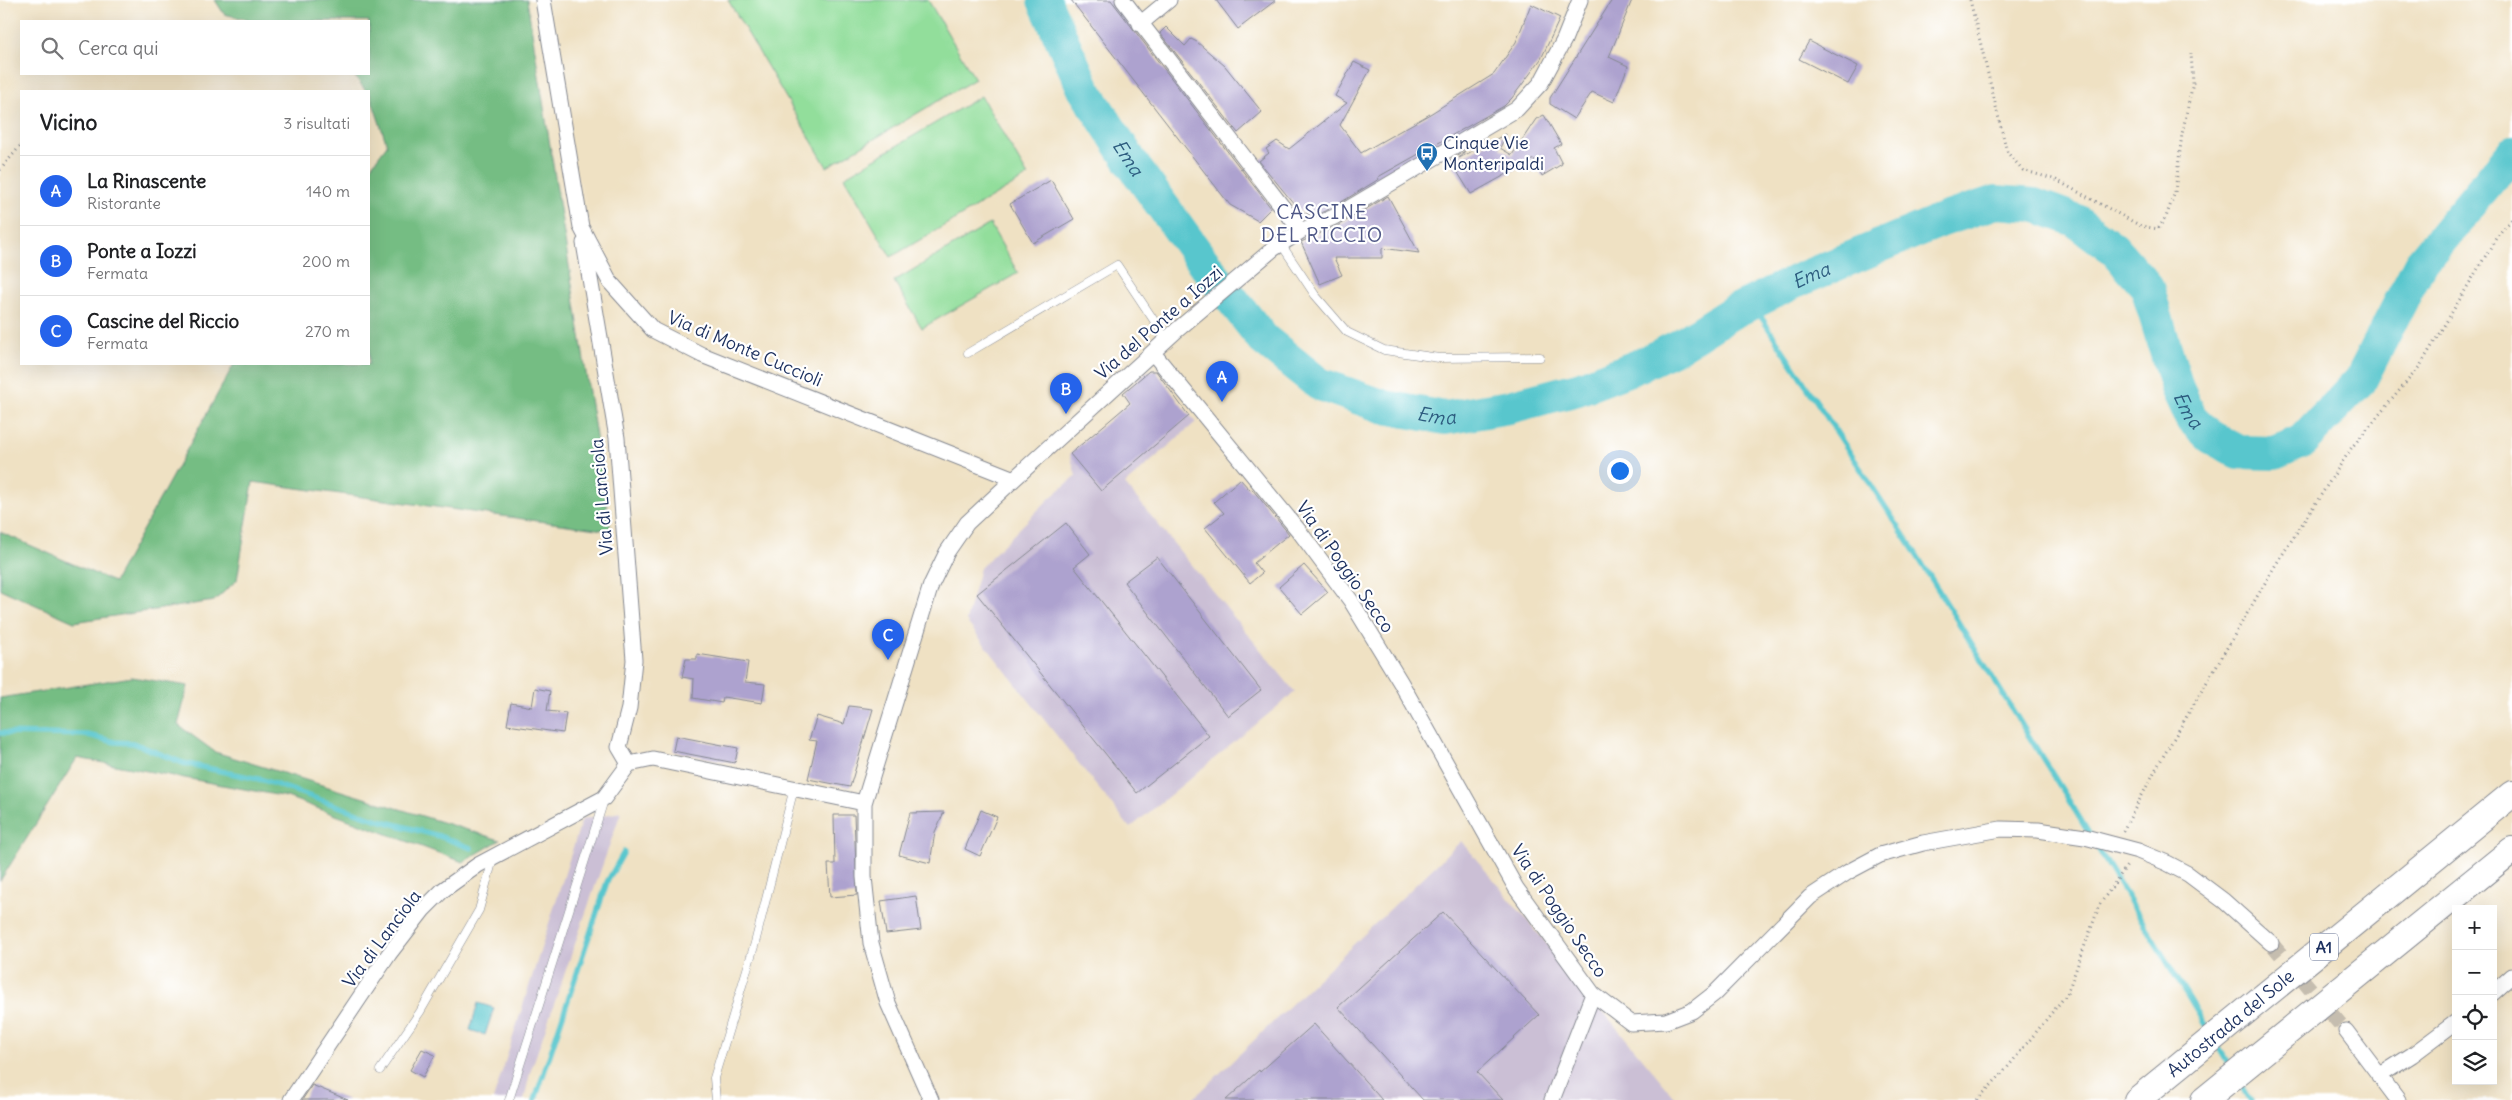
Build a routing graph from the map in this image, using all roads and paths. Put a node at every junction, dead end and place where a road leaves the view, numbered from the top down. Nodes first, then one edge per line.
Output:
1 (543, 0) edge
2 (1122, 0) edge
3 (1169, 0) edge
4 (1580, 0) edge
5 (1970, 0) edge
6 (1140, 24) junction
7 (2191, 53) dead end
8 (20, 146) edge
9 (0, 170) edge
10 (2512, 219) edge
11 (581, 226) junction
12 (1301, 231) junction
13 (1277, 247) junction
14 (1172, 335) junction
15 (968, 353) dead end
16 (1153, 353) junction
17 (1540, 357) dead end
18 (1014, 479) junction
19 (629, 764) junction
20 (794, 788) junction
21 (2512, 794) edge
22 (604, 798) junction
23 (864, 803) junction
24 (2116, 845) junction
25 (2512, 850) edge
26 (2138, 851) junction
27 (494, 857) junction
28 (2271, 942) tunnel mouth
29 (2512, 976) edge
30 (2497, 989) edge
31 (1593, 994) junction
32 (2452, 1025) edge
33 (2346, 1031) tunnel mouth
34 (380, 1070) dead end
35 (2379, 1076) junction
36 (291, 1100) edge
37 (509, 1100) edge
38 (716, 1100) edge
39 (931, 1100) edge
40 (1552, 1100) edge
41 (1977, 1100) edge
42 (2137, 1100) edge
43 (2204, 1100) edge
44 (2398, 1100) edge

1 - 11 street, Via di Monte Cuccioli
2 - 6 street
3 - 6 street
4 - 12 street, Via del Ponte a Iozzi
5 - 7 path
6 - 12 street
8 - 9 path
10 - 24 path
11 - 18 street, Via di Monte Cuccioli
11 - 19 street, Via di Lanciola
12 - 13 street, Via del Ponte a Iozzi
13 - 14 street, Via del Ponte a Iozzi
13 - 17 lane
14 - 15 lane
14 - 16 street, Via del Ponte a Iozzi
16 - 18 street, Via del Ponte a Iozzi
16 - 31 street, Via di Poggio Secco
18 - 23 street, Via del Ponte a Iozzi
19 - 20 street
19 - 22 street, Via di Lanciola
20 - 23 street
20 - 38 lane
21 - 42 highway, Autostrada del Sole / A1
22 - 27 street, Via di Lanciola
22 - 37 lane
23 - 39 street, Via del Ponte a Iozzi
24 - 26 street, Via di Poggio Secco
24 - 31 street, Via di Poggio Secco
25 - 43 highway, A1
26 - 28 street, Via di Poggio Secco
26 - 41 path
27 - 34 lane
27 - 36 street, Via di Lanciola
29 - 30 street
31 - 40 street
32 - 35 street
33 - 35 street
35 - 44 street

